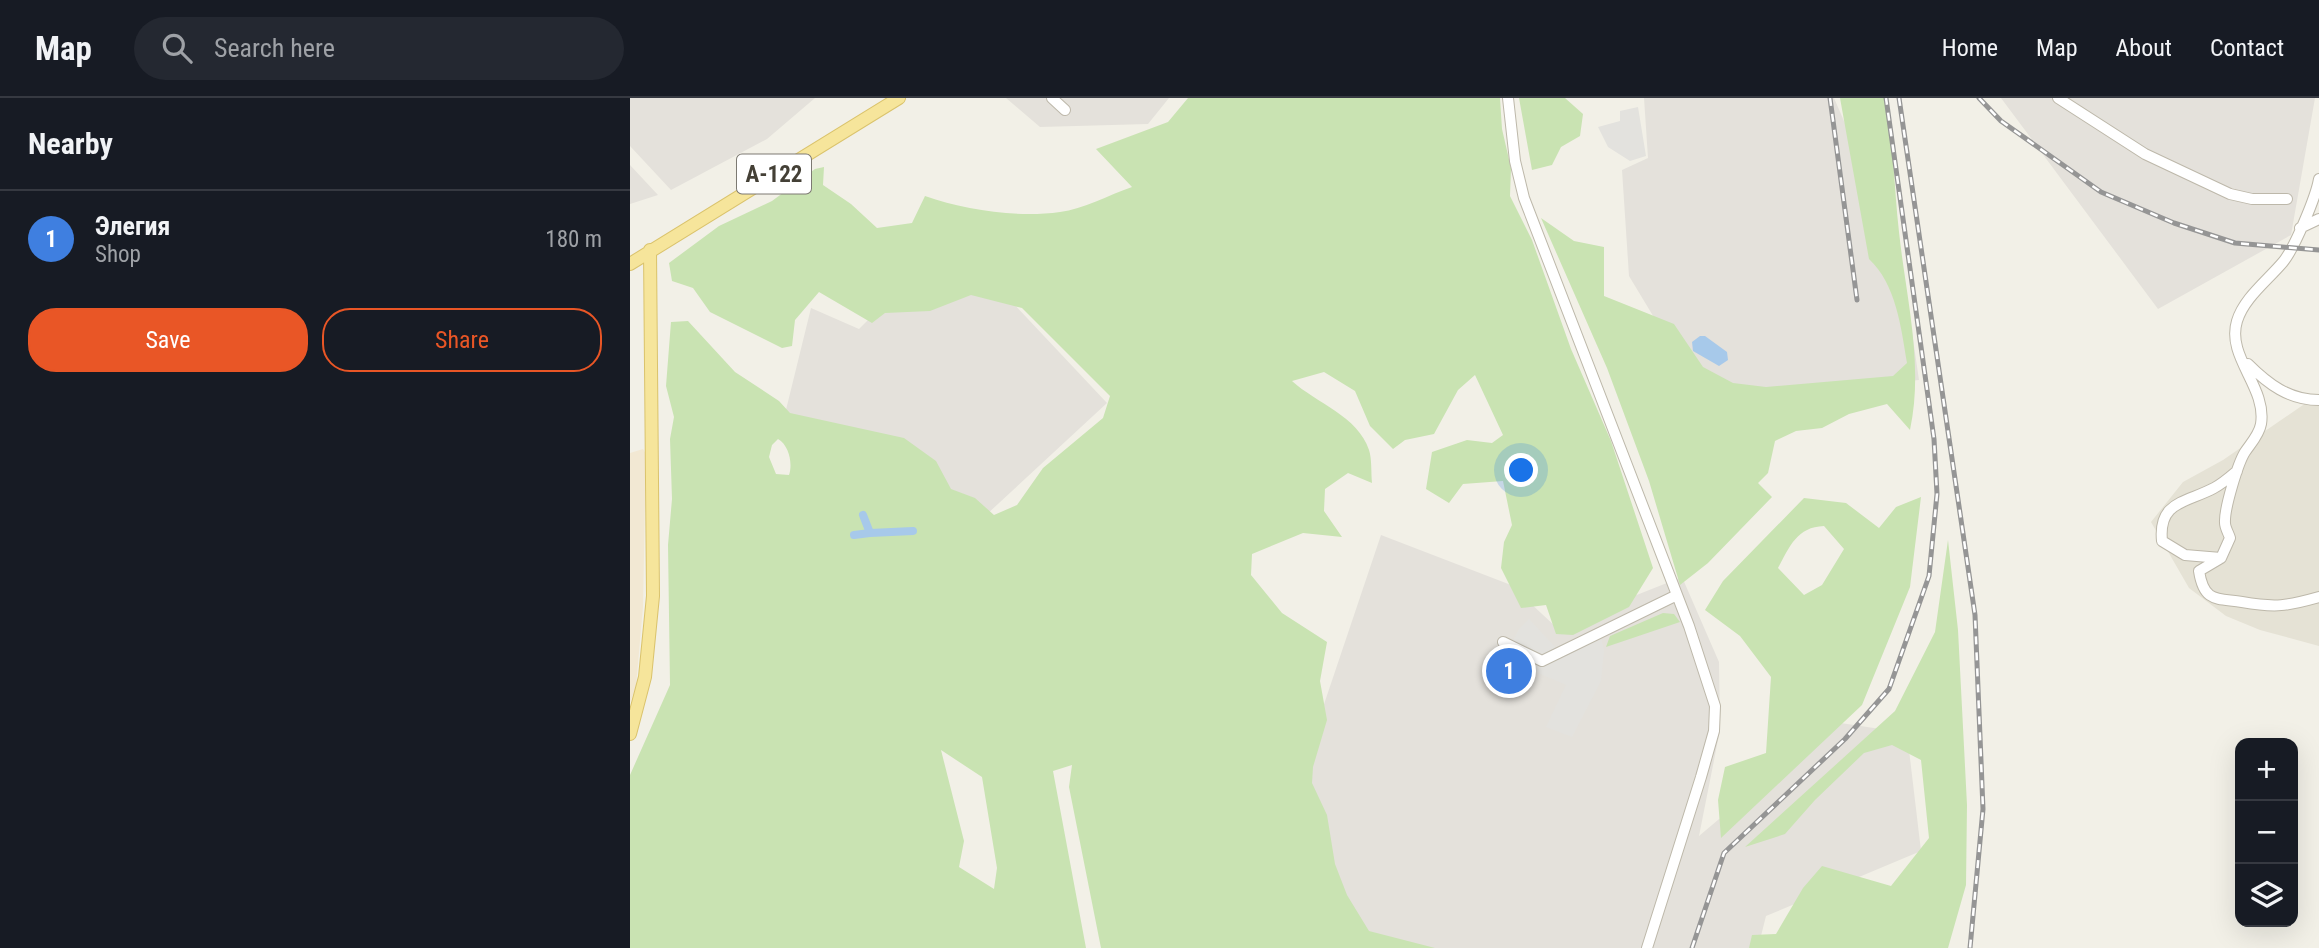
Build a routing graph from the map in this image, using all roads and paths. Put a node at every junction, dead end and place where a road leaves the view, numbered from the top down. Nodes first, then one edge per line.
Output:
1 (899, 98) edge
2 (1052, 98) edge
3 (1508, 98) edge
4 (2058, 98) edge
5 (1065, 110) dead end
6 (2319, 179) edge
7 (2318, 196) edge
8 (2287, 199) dead end
9 (2319, 219) edge
10 (2299, 229) junction
11 (650, 250) junction
12 (630, 264) edge
13 (2241, 357) junction
14 (2319, 400) edge
15 (2239, 469) junction
16 (2185, 555) junction
17 (2221, 558) junction
18 (2199, 571) junction
19 (1677, 595) junction
20 (2319, 597) edge
21 (1503, 642) dead end
22 (630, 734) edge
23 (1647, 948) edge

1 - 11 main road, А-122
2 - 5 street
3 - 19 street
4 - 8 street
6 - 7 street
7 - 10 street
9 - 10 street
10 - 13 street
11 - 12 main road, А-122
11 - 22 main road
13 - 14 street
13 - 15 street
15 - 16 street
15 - 17 street
16 - 17 street
16 - 18 street
17 - 18 street
18 - 20 street
19 - 21 street
19 - 23 street

